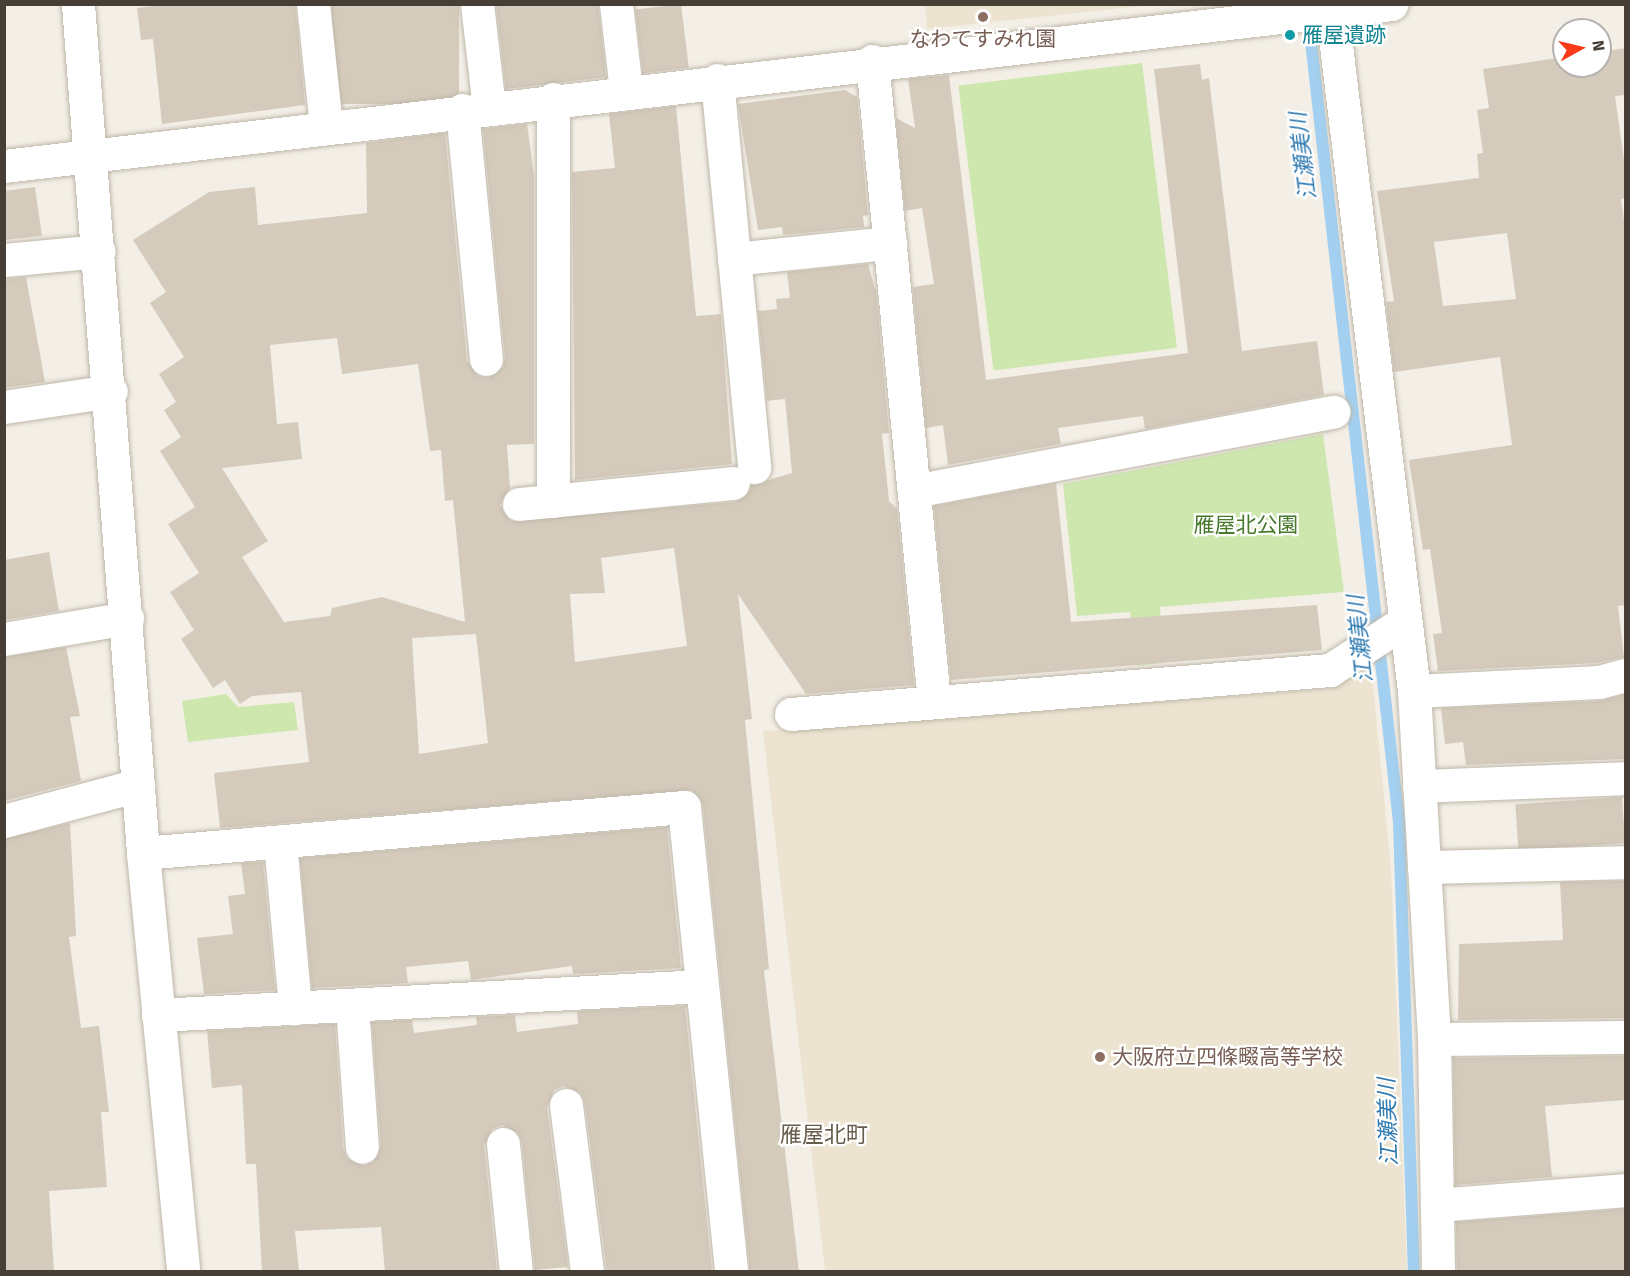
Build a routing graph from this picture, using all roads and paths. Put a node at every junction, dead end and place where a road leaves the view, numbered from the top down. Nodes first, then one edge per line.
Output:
1 (78, 4) edge
2 (313, 4) edge
3 (477, 4) edge
4 (616, 4) edge
5 (1392, 4) edge
6 (1331, 9) edge
7 (872, 62) junction
8 (717, 80) junction
9 (626, 91) junction
10 (553, 99) junction
11 (475, 108) junction
12 (326, 126) junction
13 (90, 155) junction
14 (4, 166) edge
15 (890, 243) junction
16 (99, 251) junction
17 (734, 259) junction
18 (4, 260) edge
19 (486, 359) dead end
20 (111, 391) junction
21 (4, 407) edge
22 (1334, 412) dead end
23 (914, 491) junction
24 (553, 501) junction
25 (519, 504) dead end
26 (127, 618) junction
27 (1402, 623) junction
28 (4, 639) edge
29 (1626, 675) edge
30 (1414, 691) junction
31 (934, 701) junction
32 (791, 714) dead end
33 (1626, 778) edge
34 (138, 785) junction
35 (1419, 786) junction
36 (4, 821) edge
37 (280, 842) junction
38 (143, 853) junction
39 (1626, 862) edge
40 (1424, 867) junction
41 (702, 986) junction
42 (352, 1005) junction
43 (295, 1008) junction
44 (158, 1015) junction
45 (1626, 1037) edge
46 (1434, 1039) junction
47 (566, 1105) dead end
48 (503, 1144) dead end
49 (362, 1147) dead end
50 (1626, 1190) edge
51 (1437, 1205) junction
52 (183, 1272) edge
53 (516, 1272) edge
54 (587, 1272) edge
55 (731, 1272) edge
56 (1438, 1272) edge

1 - 13 street
2 - 12 street
3 - 11 street
4 - 9 street
5 - 6 street
6 - 7 street
6 - 27 street
7 - 8 street
7 - 15 street
8 - 9 street
8 - 17 street
9 - 10 street
10 - 11 street
10 - 24 street
11 - 12 street
11 - 19 street
12 - 13 street
13 - 14 street
13 - 16 street
15 - 17 street
15 - 23 street
16 - 18 street
16 - 20 street
17 - 24 street
20 - 21 street
20 - 26 street
22 - 23 street
23 - 31 street
24 - 25 street
26 - 28 street
26 - 34 street
27 - 30 street
27 - 31 street
29 - 30 street
30 - 35 street
31 - 32 street
33 - 35 street
34 - 36 street
34 - 38 street
35 - 40 street
37 - 38 street
37 - 41 street
37 - 43 street
38 - 44 street
39 - 40 street
40 - 46 street
41 - 42 street
41 - 55 street
42 - 43 street
42 - 49 street
43 - 44 street
44 - 52 street
45 - 46 street
46 - 51 street
47 - 54 street
48 - 53 street
50 - 51 street
51 - 56 street

